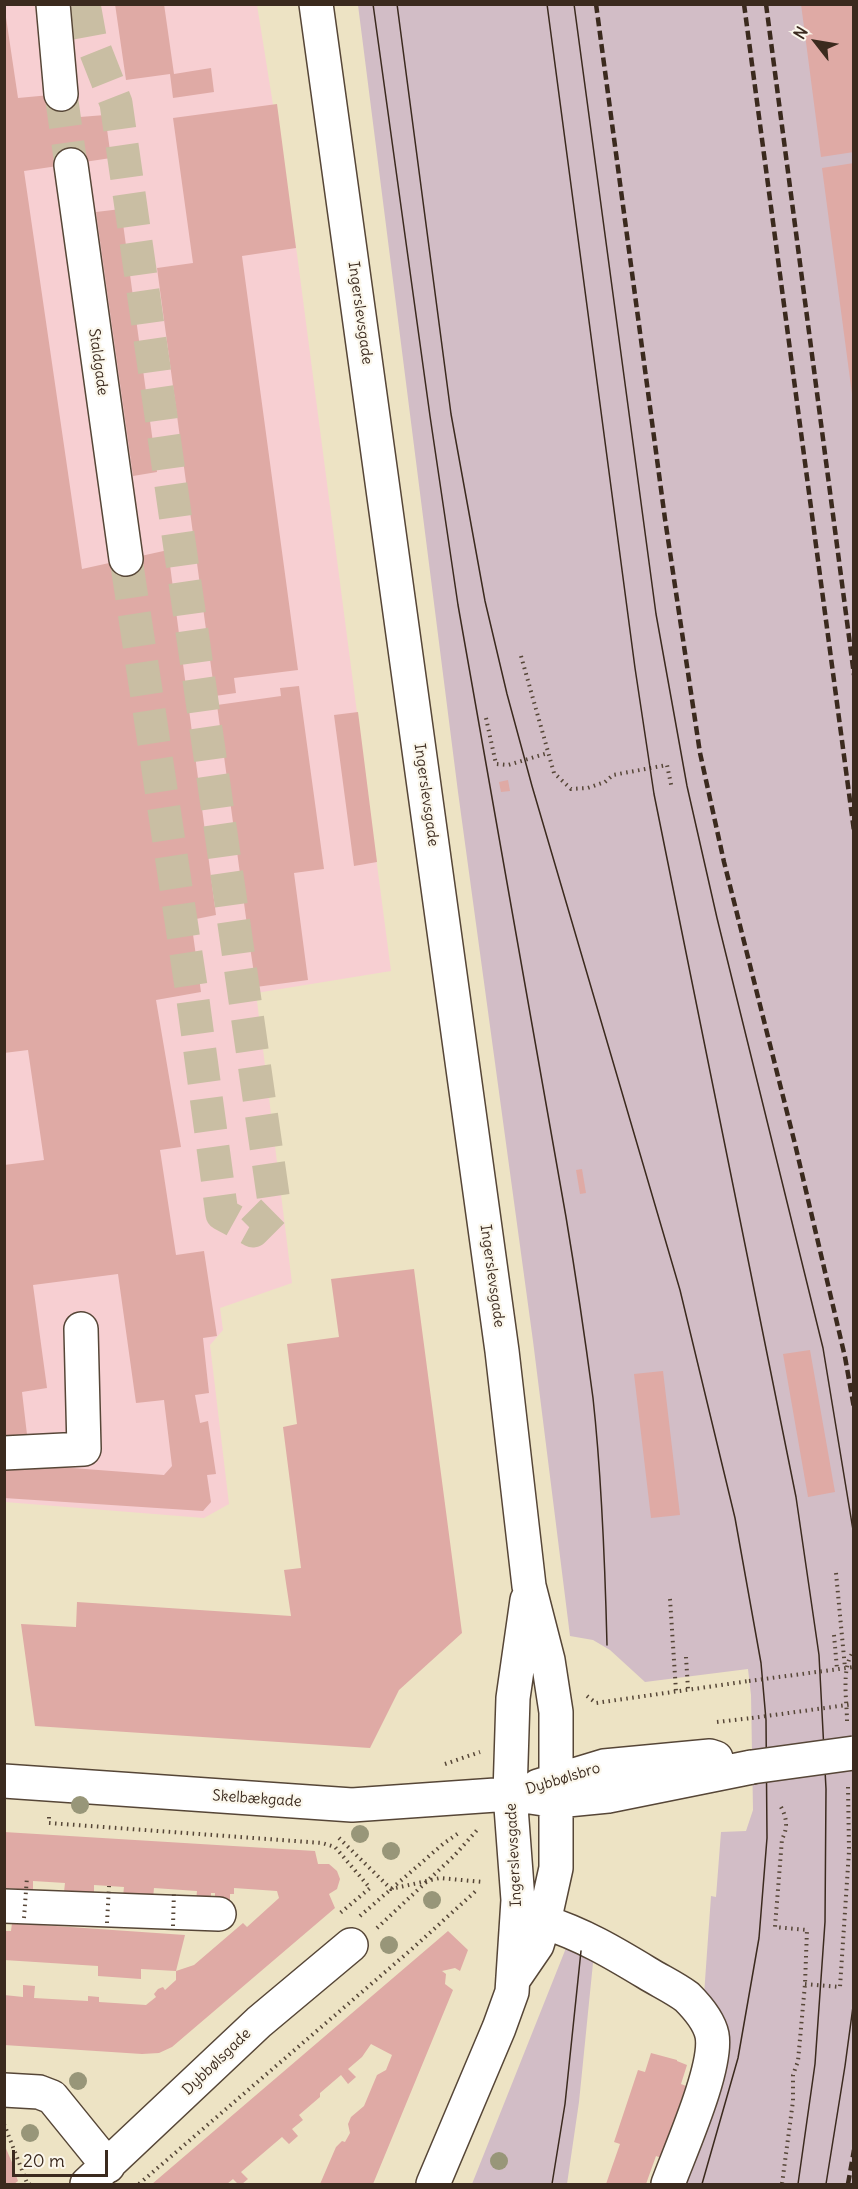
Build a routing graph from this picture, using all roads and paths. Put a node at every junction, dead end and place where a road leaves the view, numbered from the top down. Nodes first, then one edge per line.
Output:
1 (53, 4) edge
2 (316, 4) edge
3 (61, 94) tunnel mouth
4 (71, 165) tunnel mouth
5 (126, 559) tunnel mouth
6 (521, 656) dead end
7 (486, 718) dead end
8 (548, 753) junction
9 (672, 789) dead end
10 (81, 1329) dead end
11 (4, 1453) edge
12 (836, 1573) dead end
13 (529, 1586) junction
14 (670, 1599) dead end
15 (834, 1635) dead end
16 (853, 1652) edge
17 (686, 1657) dead end
18 (854, 1667) edge
19 (845, 1668) junction
20 (837, 1669) junction
21 (688, 1689) junction
22 (579, 1690) dead end
23 (676, 1691) junction
24 (854, 1704) edge
25 (752, 1718) dead end
26 (850, 1755) edge
27 (4, 1781) edge
28 (557, 1790) junction
29 (510, 1794) junction
30 (782, 1807) dead end
31 (41, 1815) dead end
32 (60, 1816) dead end
33 (333, 1835) dead end
34 (437, 1850) dead end
35 (447, 1863) dead end
36 (27, 1877) dead end
37 (427, 1881) junction
38 (109, 1886) dead end
39 (391, 1889) junction
40 (478, 1889) dead end
41 (174, 1890) dead end
42 (518, 1900) junction
43 (14, 1912) edge
44 (219, 1914) dead end
45 (544, 1922) junction
46 (107, 1923) dead end
47 (173, 1926) dead end
48 (351, 1946) junction
49 (513, 1980) junction
50 (805, 1984) junction
51 (4, 2090) edge
52 (4, 2124) edge
53 (98, 2175) edge
54 (30, 2184) edge
55 (139, 2184) edge
56 (433, 2184) edge
57 (668, 2184) edge
58 (782, 2184) edge

1 - 3 street
2 - 13 street, Ingerslevsgade
4 - 5 street, Staldgade
6 - 8 path
7 - 8 path
8 - 9 path
10 - 11 street
12 - 19 path
13 - 28 street, Ingerslevsgade
13 - 29 street, Ingerslevsgade
14 - 23 path
15 - 20 path
16 - 26 path
17 - 21 path
18 - 19 path, bridge
19 - 20 path, bridge
20 - 21 path, bridge
21 - 23 path
22 - 23 path
24 - 25 path, bridge
26 - 28 street, Dybbølsbro, bridge
26 - 50 path
27 - 29 street, Skelbækgade
28 - 29 street, Dybbølsbro
28 - 45 street, Ingerslevsgade
29 - 42 street, Ingerslevsgade
30 - 50 path
31 - 32 path
33 - 39 path
34 - 39 path
35 - 37 path
36 - 43 path, bridge
37 - 39 path
37 - 42 path
37 - 48 path
38 - 46 path, bridge
39 - 48 path
40 - 55 path
41 - 47 path, bridge
42 - 49 street, Ingerslevsgade
43 - 44 street
45 - 49 street, Ingerslevsgade
45 - 57 street
48 - 53 street, Dybbølsgade
49 - 56 street, Ingerslevsgade
50 - 58 path
51 - 53 street
52 - 54 path

